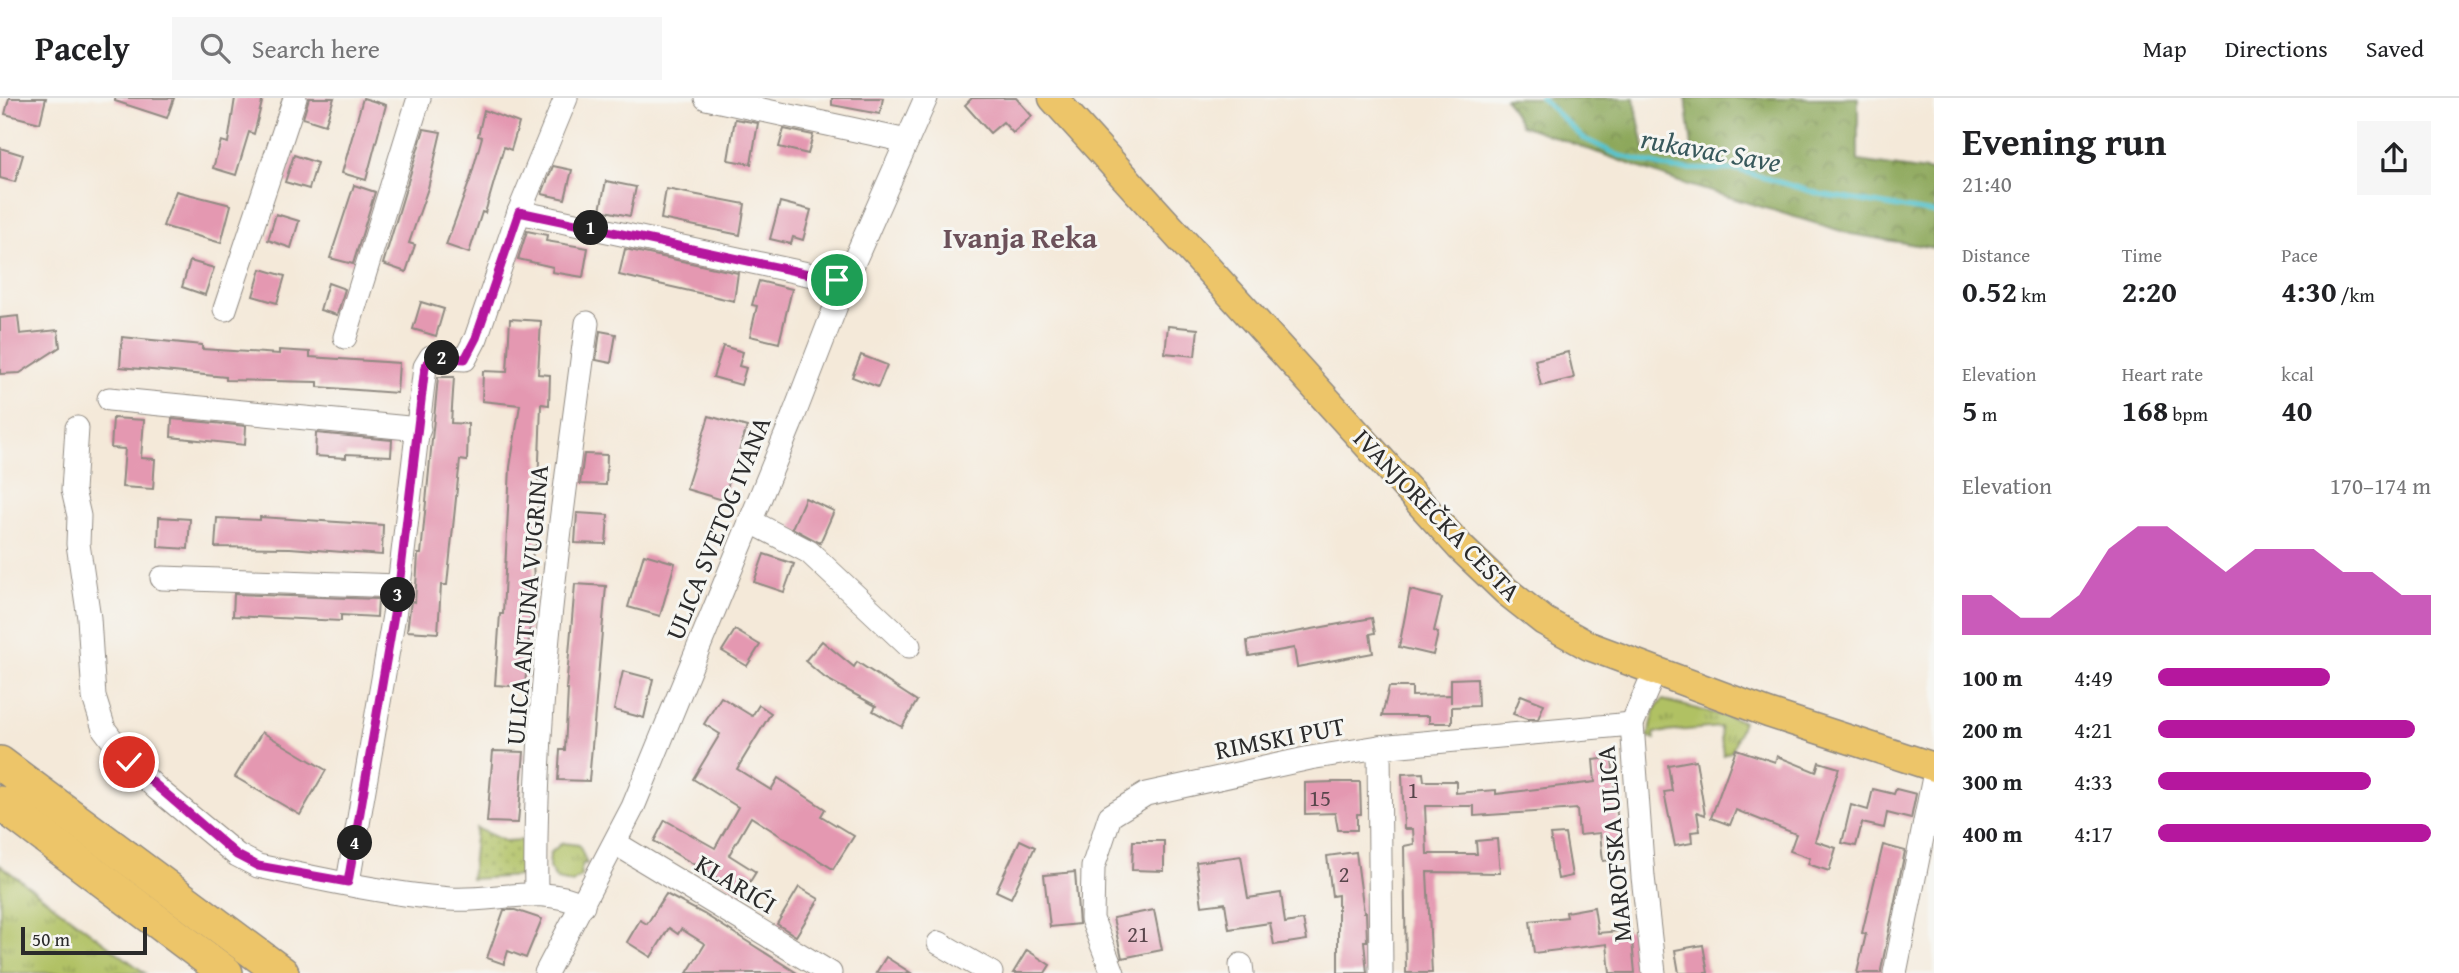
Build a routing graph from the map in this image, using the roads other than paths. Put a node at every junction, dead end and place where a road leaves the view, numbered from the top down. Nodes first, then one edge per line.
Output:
1 (295, 98) edge
2 (419, 98) edge
3 (566, 98) edge
4 (706, 98) edge
5 (926, 98) edge
6 (1052, 98) edge
7 (907, 141) junction
8 (519, 212) junction
9 (845, 282) junction
10 (225, 309) dead end
11 (587, 323) dead end
12 (345, 337) dead end
13 (109, 399) dead end
14 (77, 428) dead end
15 (418, 429) junction
16 (750, 521) junction
17 (162, 578) dead end
18 (399, 586) junction
19 (909, 646) dead end
20 (1654, 673) junction
21 (1632, 724) junction
22 (0, 738) edge
23 (1379, 747) junction
24 (0, 763) edge
25 (1934, 767) edge
26 (1934, 777) edge
27 (0, 803) edge
28 (72, 816) junction
29 (615, 843) junction
30 (348, 882) junction
31 (536, 893) junction
32 (583, 905) junction
33 (939, 943) dead end
34 (226, 973) edge
35 (282, 973) edge
36 (546, 973) edge
37 (830, 973) edge
38 (991, 973) edge
39 (1112, 973) edge
40 (1381, 973) edge
41 (1654, 973) edge
42 (1895, 973) edge

1 - 10 street
2 - 12 street
3 - 8 street
4 - 7 street
5 - 7 street, ULICA SVETOG IVANA
6 - 20 main road, IVANJOREČKA CESTA
7 - 9 street, ULICA SVETOG IVANA
8 - 9 street
8 - 15 street
9 - 16 street, ULICA SVETOG IVANA
11 - 31 street, ULICA ANTUNA VUGRINA
13 - 15 street
14 - 30 street
15 - 18 street
16 - 19 street
16 - 29 street, ULICA SVETOG IVANA
17 - 18 street
18 - 30 street
20 - 21 street, MAROFSKA ULICA
20 - 25 main road, IVANJOREČKA CESTA
21 - 23 street, RIMSKI PUT
21 - 41 street, MAROFSKA ULICA
22 - 28 highway
23 - 39 street, RIMSKI PUT
23 - 40 street
24 - 28 highway
26 - 42 street
27 - 34 highway
28 - 35 highway
29 - 32 street, ULICA SVETOG IVANA
29 - 37 street, KLARIĆI
30 - 31 street
31 - 32 street
32 - 36 street, ULICA SVETOG IVANA
33 - 38 street

